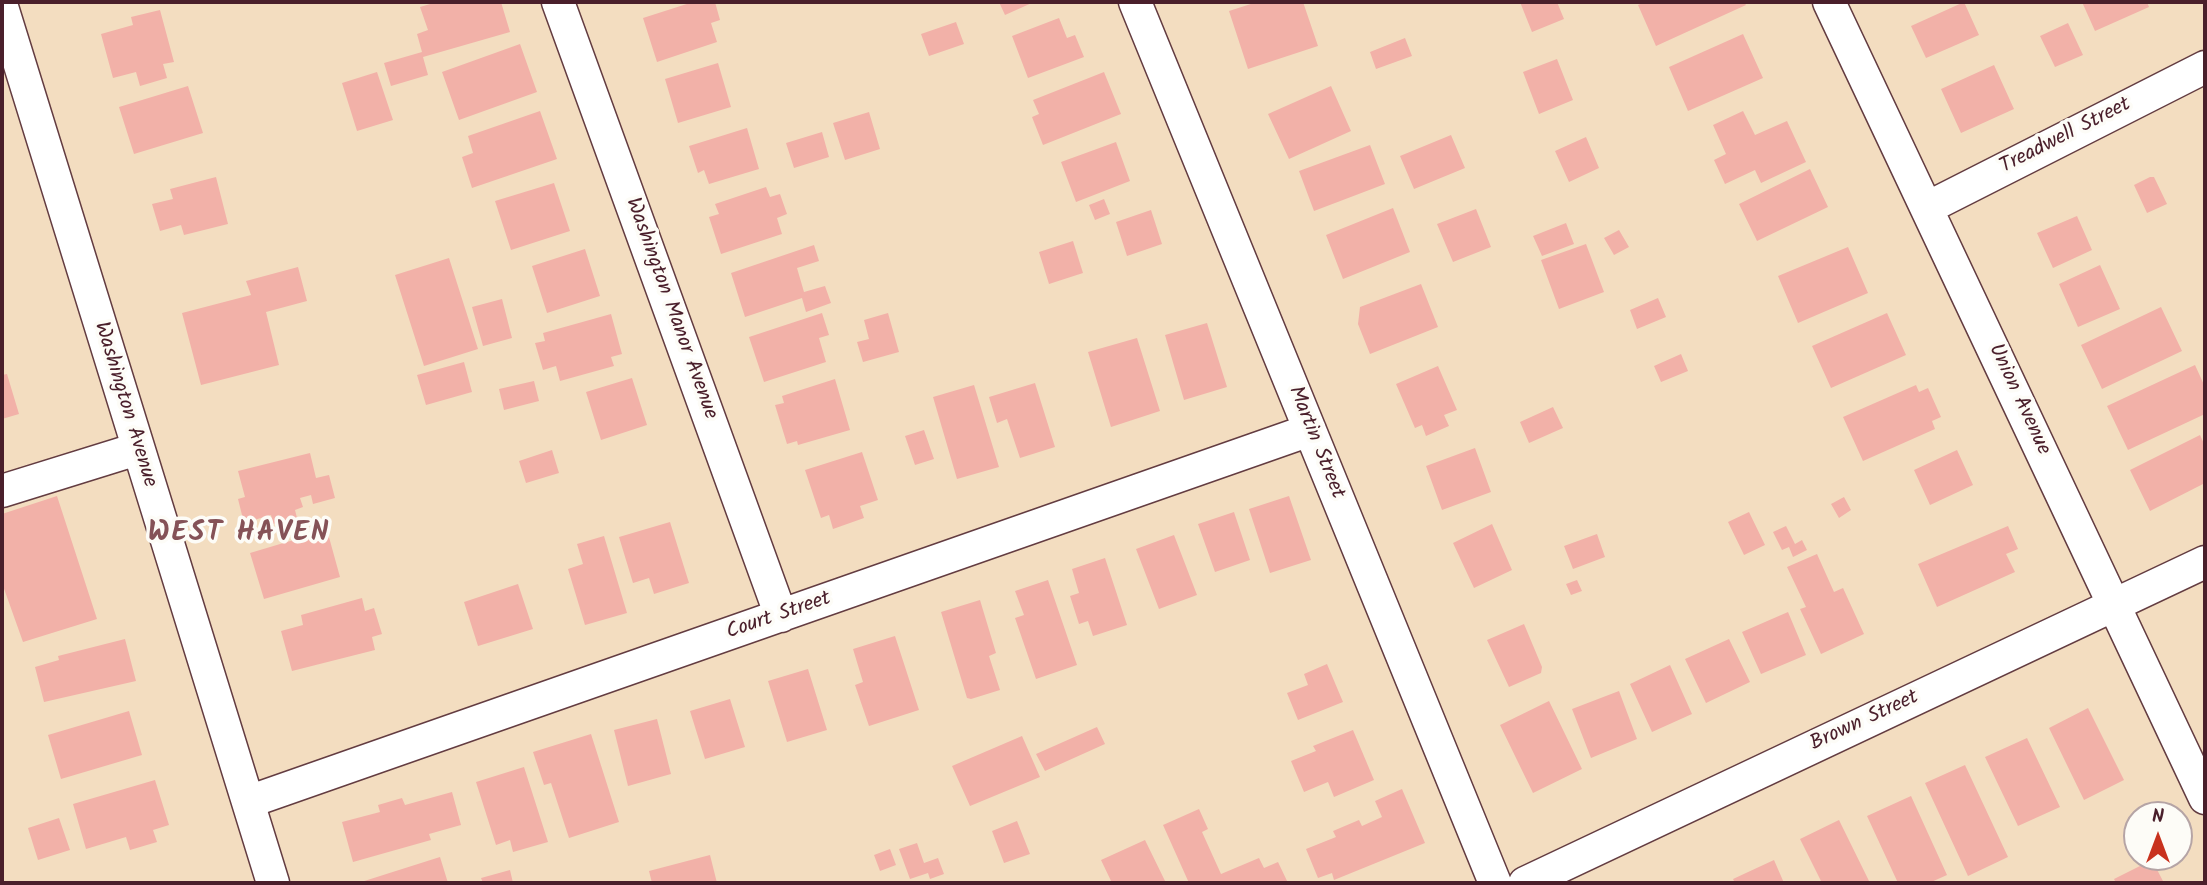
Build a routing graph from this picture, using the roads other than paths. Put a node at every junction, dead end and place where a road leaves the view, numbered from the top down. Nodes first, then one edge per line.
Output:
1 (558, 2) edge
2 (1135, 2) edge
3 (1829, 2) edge
4 (2, 6) edge
5 (2205, 67) edge
6 (1927, 208) junction
7 (1310, 430) junction
8 (137, 449) junction
9 (2, 491) edge
10 (2205, 562) edge
11 (2115, 604) junction
12 (781, 616) junction
13 (2205, 798) edge
14 (248, 802) junction
15 (269, 882) edge
16 (1495, 883) edge
17 (1525, 883) edge

1 - 12 street, Washington Manor Avenue
2 - 7 street, Martin Street
3 - 6 street, Union Avenue
4 - 8 street, Washington Avenue
5 - 6 street, Treadwell Street
6 - 11 street, Union Avenue
7 - 12 street, Court Street
7 - 16 street, Martin Street
8 - 9 street
8 - 14 street, Washington Avenue
10 - 11 street, Brown Street
11 - 13 street, Union Avenue
11 - 17 street, Brown Street
12 - 14 street, Court Street
14 - 15 street, Washington Avenue

